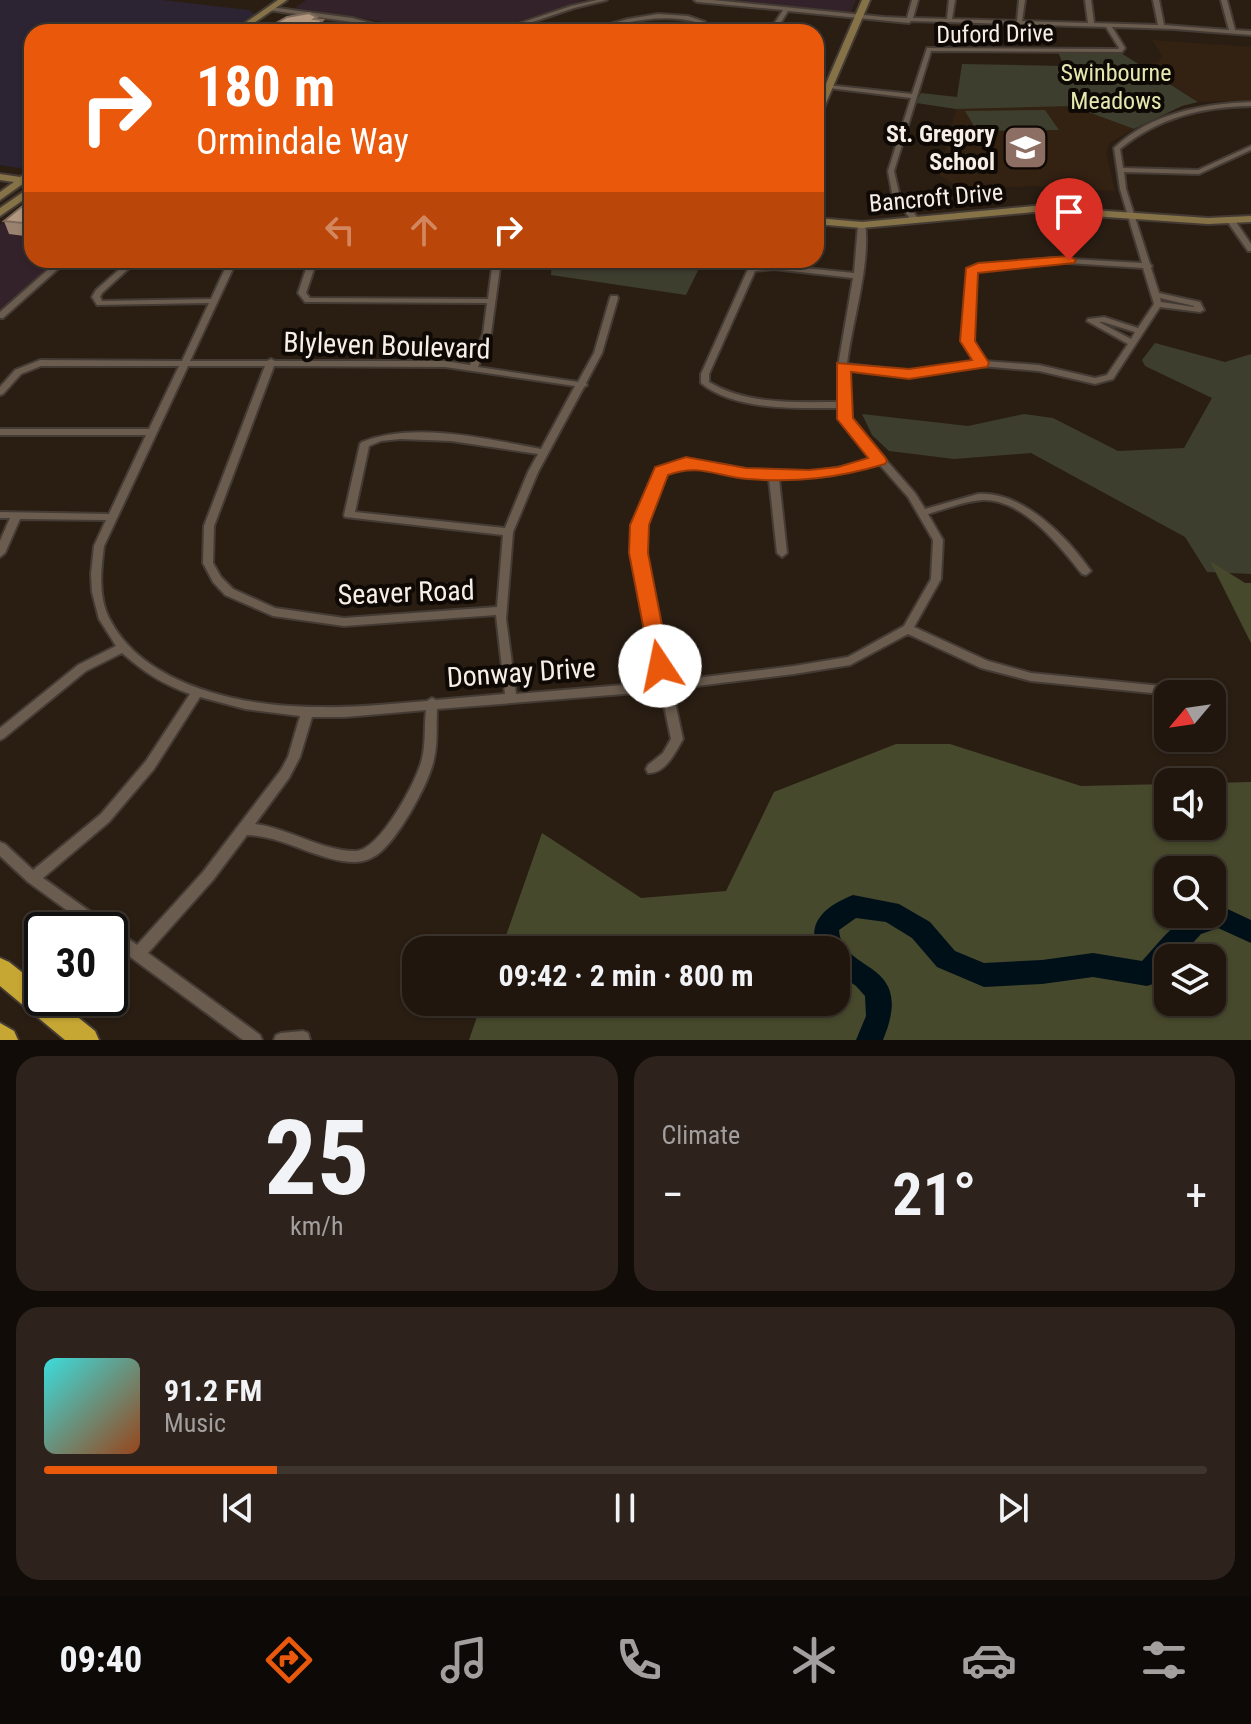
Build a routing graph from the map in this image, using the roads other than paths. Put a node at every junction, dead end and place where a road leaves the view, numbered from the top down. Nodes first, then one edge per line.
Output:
1 (283, 0) edge
2 (296, 0) edge
3 (604, 0) edge
4 (697, 0) edge
5 (866, 0) edge
6 (915, 0) edge
7 (952, 0) edge
8 (1022, 0) edge
9 (1088, 0) edge
10 (1156, 0) edge
11 (1224, 0) edge
12 (270, 9) junction
13 (787, 9) junction
14 (281, 10) junction
15 (859, 17) junction
16 (909, 21) junction
17 (949, 22) junction
18 (1019, 23) junction
19 (248, 24) edge
20 (261, 24) edge
21 (368, 24) edge
22 (521, 24) edge
23 (616, 24) edge
24 (700, 24) edge
25 (777, 24) edge
26 (1091, 25) junction
27 (1108, 25) junction
28 (1161, 26) junction
29 (1232, 31) junction
30 (1251, 33) edge
31 (829, 86) junction
32 (913, 96) junction
33 (824, 98) edge
34 (1251, 104) edge
35 (1251, 148) edge
36 (1121, 170) junction
37 (0, 171) edge
38 (24, 176) edge
39 (0, 177) edge
40 (24, 177) edge
41 (24, 181) edge
42 (24, 195) edge
43 (0, 197) edge
44 (0, 213) edge
45 (1133, 217) junction
46 (1251, 219) edge
47 (916, 221) junction
48 (1231, 221) junction
49 (824, 222) edge
50 (862, 225) junction
51 (1251, 249) edge
52 (1148, 266) junction
53 (55, 268) edge
54 (125, 268) edge
55 (229, 268) edge
56 (310, 268) edge
57 (496, 268) edge
58 (763, 268) edge
59 (783, 268) edge
60 (858, 276) junction
61 (614, 298) dead end
62 (214, 301) junction
63 (492, 301) junction
64 (0, 316) edge
65 (1139, 331) junction
66 (1132, 343) junction
67 (188, 362) junction
68 (271, 362) junction
69 (981, 363) junction
70 (842, 366) junction
71 (474, 367) junction
72 (583, 385) junction
73 (0, 392) edge
74 (842, 405) junction
75 (0, 432) edge
76 (151, 432) junction
77 (544, 452) junction
78 (879, 461) junction
79 (774, 476) junction
80 (925, 512) junction
81 (0, 515) edge
82 (16, 516) junction
83 (112, 517) junction
84 (508, 532) junction
85 (0, 553) edge
86 (782, 553) dead end
87 (1086, 571) dead end
88 (502, 611) junction
89 (908, 629) junction
90 (122, 648) junction
91 (664, 686) junction
92 (1154, 689) edge
93 (197, 692) junction
94 (511, 696) junction
95 (432, 703) junction
96 (307, 713) junction
97 (0, 735) edge
98 (652, 769) dead end
99 (244, 829) junction
100 (0, 848) edge
101 (33, 878) junction
102 (80, 912) edge
103 (128, 947) edge
104 (138, 954) junction
105 (0, 970) edge
106 (303, 1038) dead end
107 (86, 1040) edge
108 (255, 1040) edge
109 (281, 1040) edge

1 - 12 street
2 - 14 street
3 - 22 street
4 - 13 street
5 - 15 street
6 - 16 street
7 - 17 street
8 - 18 street
9 - 26 street
10 - 28 street
11 - 29 street
12 - 14 street
12 - 19 street
13 - 15 street
13 - 25 street
14 - 20 street
14 - 21 street
15 - 16 street
15 - 31 street
16 - 17 street
17 - 18 street
18 - 26 street
23 - 24 street
26 - 27 street
27 - 28 street
27 - 32 street, Duford Drive
28 - 29 street
29 - 30 street
31 - 32 street
31 - 33 street
32 - 47 street, Duford Drive
34 - 36 street
35 - 36 street
36 - 45 street
37 - 38 street
39 - 40 street
41 - 43 street
42 - 44 street
45 - 47 street, Bancroft Drive
45 - 48 street, Bancroft Drive
45 - 52 street
46 - 48 street, Bancroft Drive
47 - 50 street, Bancroft Drive
48 - 51 street
49 - 50 street, Bancroft Drive
50 - 60 street
52 - 65 street
52 - 69 street
53 - 64 street
54 - 62 street
55 - 62 street, Donway Drive
56 - 63 street
57 - 63 street
58 - 74 street
59 - 60 street
60 - 70 street
61 - 72 street
62 - 67 street, Donway Drive
63 - 71 street
65 - 66 street
65 - 66 street
66 - 69 street
67 - 68 street, Blyleven Boulevard
67 - 73 street, Blyleven Boulevard
67 - 76 street, Donway Drive
68 - 71 street, Blyleven Boulevard
68 - 88 street, Seaver Road
69 - 70 street
70 - 74 street
71 - 72 street, Blyleven Boulevard
72 - 77 street
74 - 78 street
75 - 76 street
76 - 83 street, Donway Drive
77 - 84 street
77 - 84 street
78 - 79 street
78 - 80 street
79 - 86 street
79 - 91 street
80 - 87 street
80 - 89 street
81 - 82 street
82 - 83 street
82 - 85 street
83 - 90 street, Donway Drive
84 - 88 street
88 - 94 street
89 - 91 street, Donway Drive
89 - 92 street
90 - 93 street, Donway Drive
90 - 97 street
91 - 94 street, Donway Drive
91 - 98 street
93 - 96 street, Donway Drive
93 - 101 street
94 - 95 street, Donway Drive
95 - 96 street, Donway Drive
95 - 99 street
96 - 99 street
99 - 104 street
100 - 101 street
101 - 102 street
103 - 104 street
104 - 108 street
105 - 107 highway
106 - 109 street

